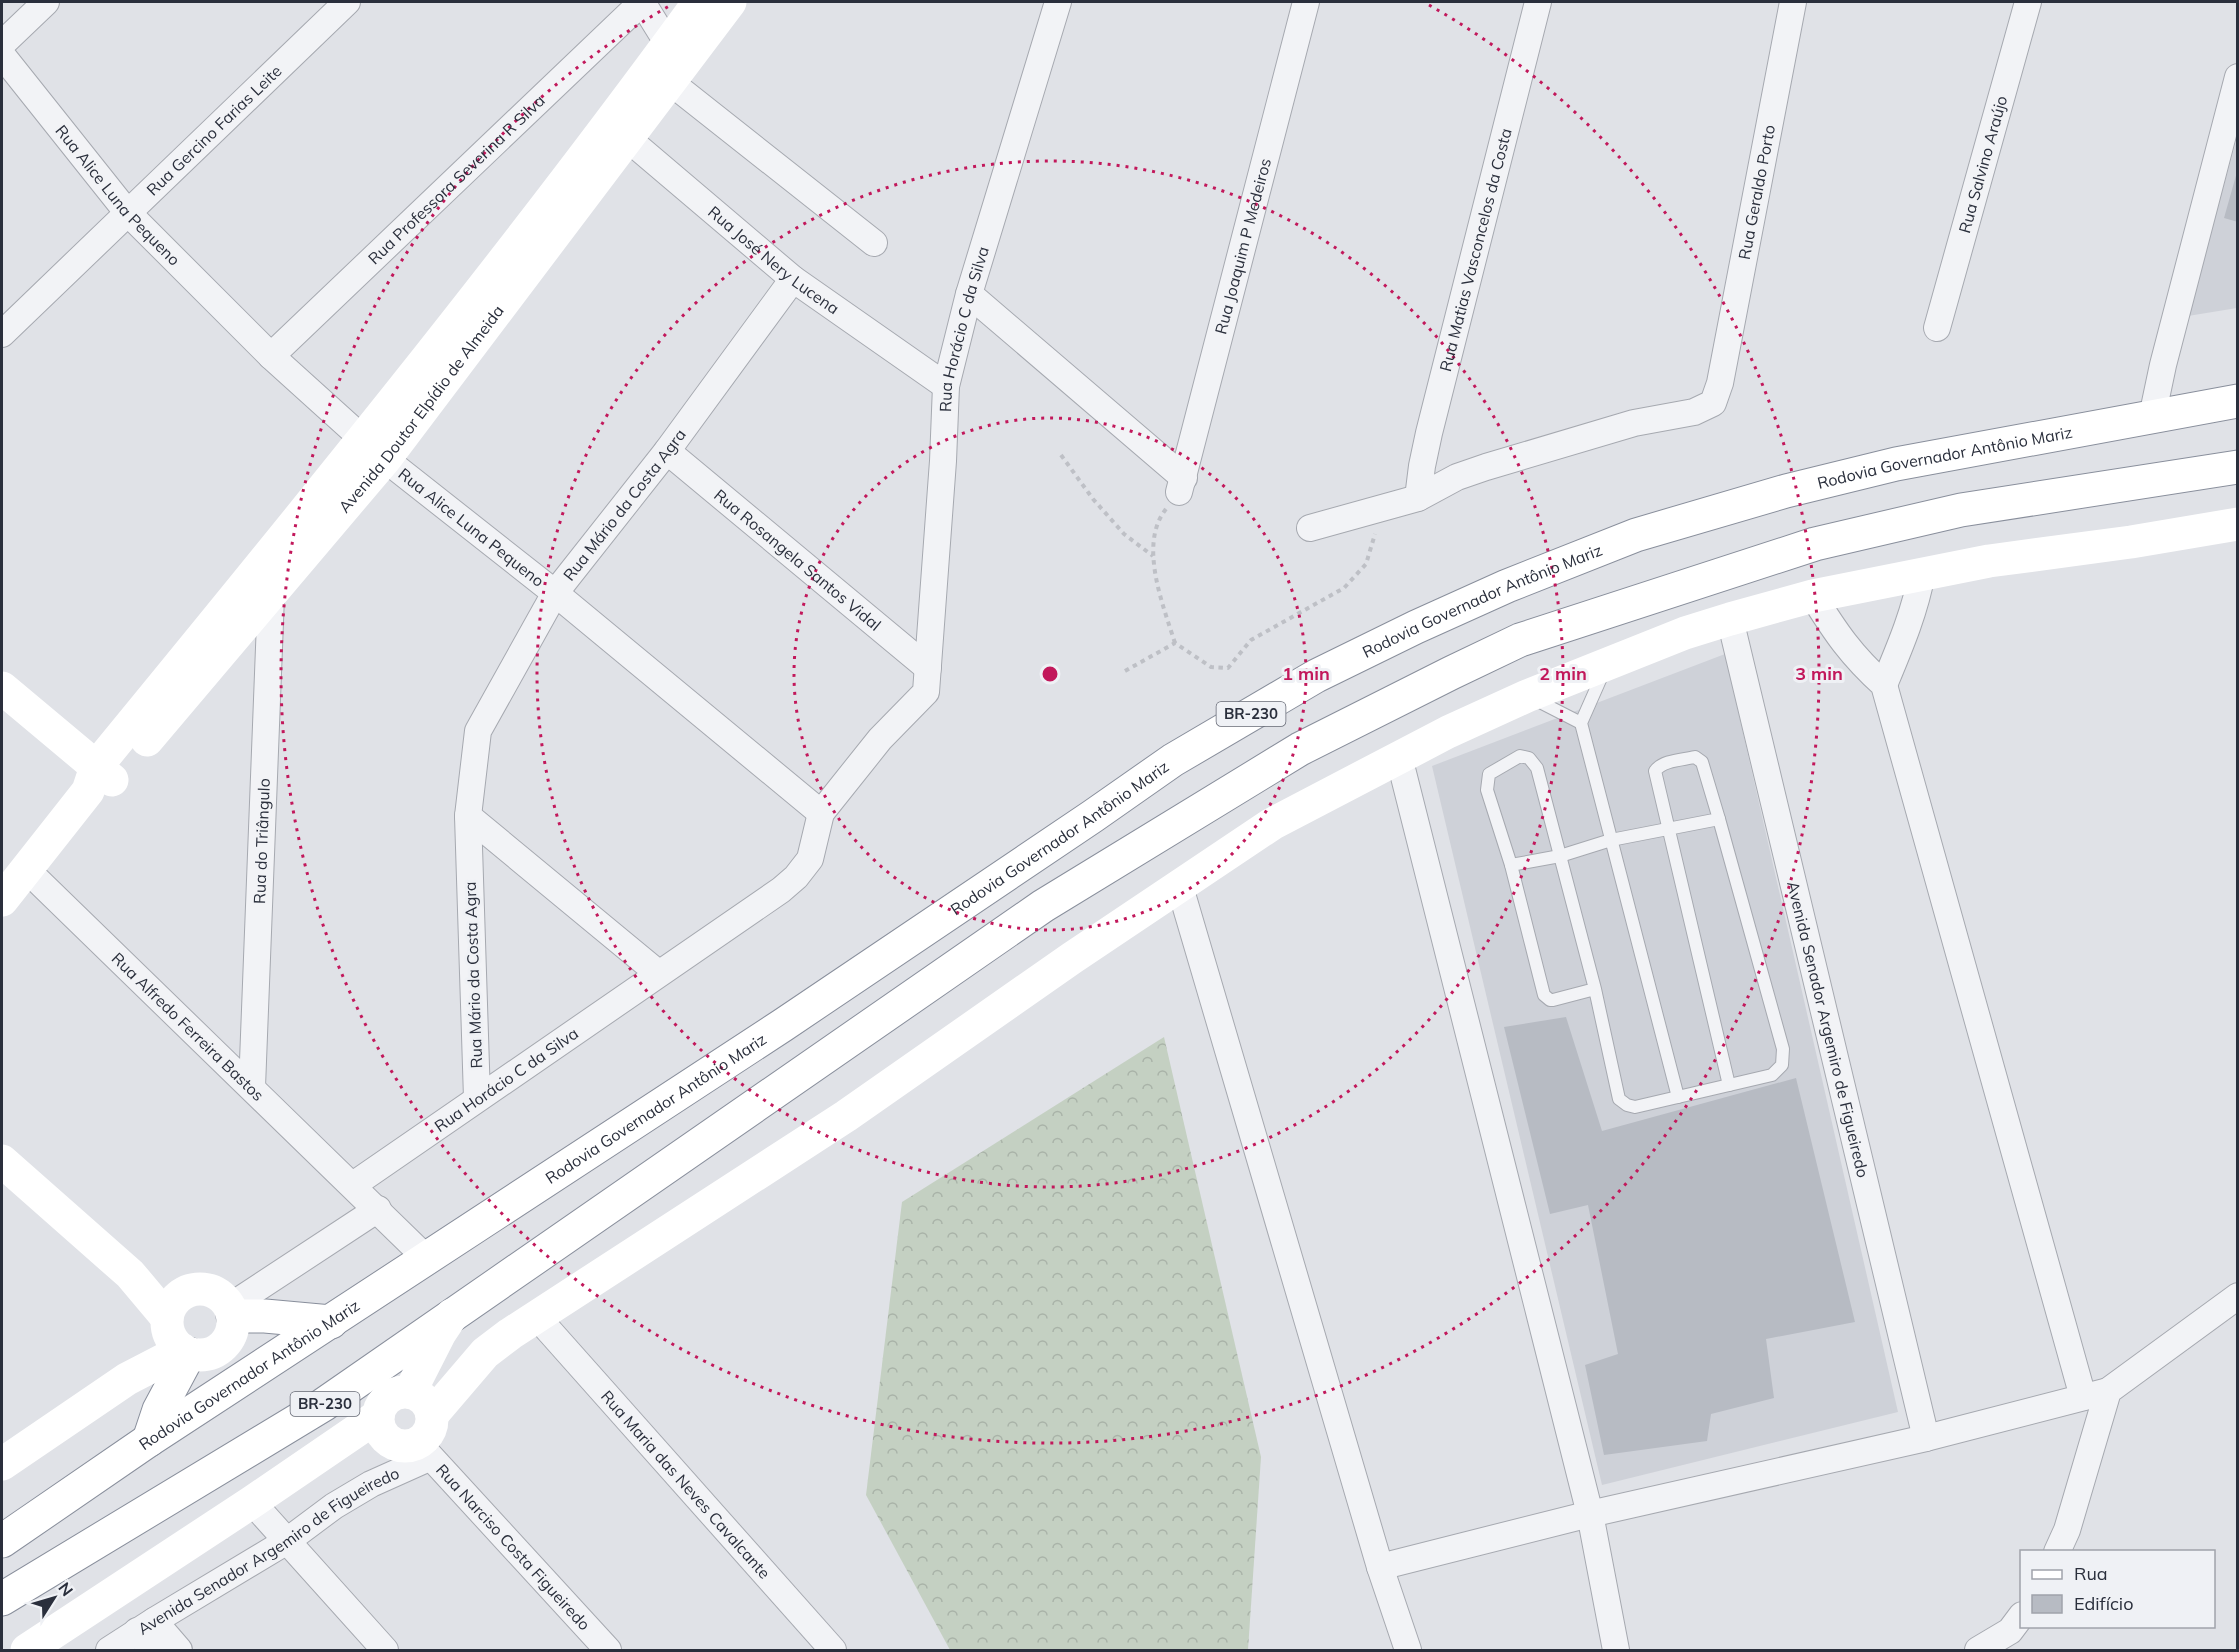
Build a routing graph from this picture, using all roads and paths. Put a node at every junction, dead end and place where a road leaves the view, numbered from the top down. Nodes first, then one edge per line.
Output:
1 (46, 2) edge
2 (347, 2) edge
3 (642, 2) edge
4 (1058, 2) edge
5 (1306, 2) edge
6 (1538, 2) edge
7 (1792, 2) edge
8 (2028, 2) edge
9 (714, 4) edge
10 (2, 44) edge
11 (668, 44) junction
12 (2, 55) edge
13 (2238, 77) edge
14 (669, 81) junction
15 (619, 131) junction
16 (127, 212) junction
17 (874, 243) dead end
18 (793, 279) junction
19 (969, 294) junction
20 (1936, 328) dead end
21 (2, 333) edge
22 (271, 357) junction
23 (946, 386) junction
24 (2238, 400) edge
25 (2152, 417) junction
26 (375, 449) junction
27 (666, 451) junction
28 (1061, 455) dead end
29 (2238, 467) edge
30 (1181, 485) junction
31 (1418, 498) junction
32 (1378, 523) dead end
33 (2238, 524) edge
34 (1310, 528) dead end
35 (1154, 556) junction
36 (1922, 573) junction
37 (555, 593) junction
38 (271, 596) junction
39 (1813, 596) junction
40 (1730, 619) junction
41 (1175, 643) junction
42 (1607, 664) junction
43 (928, 668) junction
44 (1125, 671) dead end
45 (1884, 685) junction
46 (2, 688) edge
47 (1527, 696) junction
48 (1581, 723) junction
49 (1399, 757) junction
50 (98, 780) junction
51 (821, 813) junction
52 (468, 816) junction
53 (1719, 819) junction
54 (1669, 829) junction
55 (1611, 840) junction
56 (1560, 856) junction
57 (1511, 865) junction
58 (27, 869) junction
59 (1180, 887) junction
60 (2, 900) edge
61 (658, 973) junction
62 (1595, 990) junction
63 (1729, 1085) junction
64 (252, 1087) junction
65 (1678, 1097) junction
66 (477, 1098) junction
67 (2, 1161) edge
68 (352, 1185) junction
69 (378, 1209) junction
70 (425, 1257) junction
71 (2238, 1296) edge
72 (231, 1311) junction
73 (452, 1315) junction
74 (537, 1317) junction
75 (331, 1322) junction
76 (178, 1329) junction
77 (2108, 1391) junction
78 (2083, 1397) junction
79 (411, 1423) junction
80 (1926, 1438) junction
81 (149, 1440) junction
82 (2, 1464) edge
83 (252, 1502) junction
84 (1590, 1514) junction
85 (2, 1541) edge
86 (286, 1541) junction
87 (2057, 1550) edge
88 (1380, 1567) junction
89 (2, 1599) edge
90 (2020, 1618) edge
91 (148, 1634) edge
92 (27, 1650) edge
93 (109, 1650) edge
94 (179, 1650) edge
95 (385, 1650) edge
96 (608, 1650) edge
97 (833, 1650) edge
98 (1408, 1650) edge
99 (1616, 1650) edge
100 (1978, 1650) edge

1 - 10 street
2 - 16 street, Rua Gercino Farias Leite
3 - 11 street
3 - 22 street, Rua Professora Severina R Silva
4 - 19 street, Rua Horácio C da Silva
5 - 30 street, Rua Joaquim P Medeiros
6 - 31 street, Rua Matias Vasconcelos da Costa
7 - 31 street, Rua Geraldo Porto
8 - 20 street, Rua Salvino Araújo
9 - 11 main road, Avenida Doutor Elpídio de Almeida
9 - 14 main road, Avenida Doutor Elpídio de Almeida
11 - 15 main road, Avenida Doutor Elpídio de Almeida
12 - 16 street, Rua Alice Luna Pequeno
13 - 25 street
14 - 15 main road, Avenida Doutor Elpídio de Almeida
14 - 17 street
15 - 18 street, Rua José Nery Lucena
15 - 26 main road, Avenida Doutor Elpídio de Almeida
16 - 21 street, Rua Gercino Farias Leite
16 - 22 street, Rua Alice Luna Pequeno
18 - 23 street, Rua José Nery Lucena
18 - 27 street, Rua Mário da Costa Agra
19 - 23 street, Rua Horácio C da Silva
19 - 30 street
22 - 26 street, Rua Alice Luna Pequeno
23 - 43 street, Rua Horácio C da Silva
24 - 25 main road, Rodovia Governador Antônio Mariz / BR-230
25 - 70 main road, Rodovia Governador Antônio Mariz / BR-230
26 - 37 street, Rua Alice Luna Pequeno
26 - 38 main road, Avenida Doutor Elpídio de Almeida
26 - 50 main road, Avenida Doutor Elpídio de Almeida
27 - 37 street, Rua Mário da Costa Agra
27 - 43 street, Rua Rosangela Santos Vidal
28 - 35 path
29 - 73 main road, BR-230
30 - 35 path
31 - 34 street
32 - 41 path
33 - 36 main road
35 - 41 path
36 - 39 main road
36 - 45 street
37 - 51 street, Rua Alice Luna Pequeno
37 - 52 street, Rua Mário da Costa Agra
38 - 50 main road, Avenida Doutor Elpídio de Almeida
38 - 64 street, Rua do Triângulo
39 - 40 main road
39 - 45 street
40 - 42 main road
40 - 80 street, Avenida Senador Argemiro de Figueiredo
41 - 44 path
42 - 47 main road
42 - 48 lane
43 - 51 street, Rua Horácio C da Silva
45 - 78 street
46 - 50 main road
47 - 48 lane
47 - 49 main road
48 - 55 lane
49 - 59 main road
49 - 84 street
50 - 58 main road, Avenida Doutor Elpídio de Almeida
51 - 61 street, Rua Horácio C da Silva
52 - 61 street
52 - 66 street, Rua Mário da Costa Agra
53 - 54 lane
53 - 54 lane
53 - 63 lane
54 - 55 lane
54 - 63 lane
55 - 56 lane
55 - 65 lane
56 - 57 lane
56 - 57 lane
56 - 62 lane
57 - 62 lane
58 - 60 main road, Avenida Doutor Elpídio de Almeida
58 - 64 street, Rua Alfredo Ferreira Bastos
59 - 74 main road
59 - 88 street
61 - 66 street, Rua Horácio C da Silva
62 - 65 lane
63 - 65 lane
64 - 68 street, Rua Alfredo Ferreira Bastos
66 - 68 street, Rua Horácio C da Silva
67 - 76 main road
68 - 69 street, Rua Alfredo Ferreira Bastos
69 - 70 street, Rua Alfredo Ferreira Bastos
69 - 72 street
70 - 75 main road, Rodovia Governador Antônio Mariz / BR-230
71 - 77 street
72 - 75 main road
72 - 76 main road
72 - 76 main road
73 - 79 main road
73 - 89 main road, BR-230
74 - 79 main road
74 - 97 street, Rua Maria das Neves Cavalcante
75 - 81 main road, Rodovia Governador Antônio Mariz / BR-230
76 - 81 main road
76 - 82 main road
77 - 78 street
77 - 87 street
78 - 80 street
79 - 83 main road
79 - 86 street, Avenida Senador Argemiro de Figueiredo
79 - 96 street, Rua Narciso Costa Figueiredo
80 - 84 street
81 - 85 main road, Rodovia Governador Antônio Mariz / BR-230
83 - 86 street
83 - 92 main road
84 - 88 street
84 - 99 street
86 - 91 street, Avenida Senador Argemiro de Figueiredo
86 - 95 street
88 - 98 street
90 - 100 street
91 - 93 street, Avenida Senador Argemiro de Figueiredo
91 - 94 street

